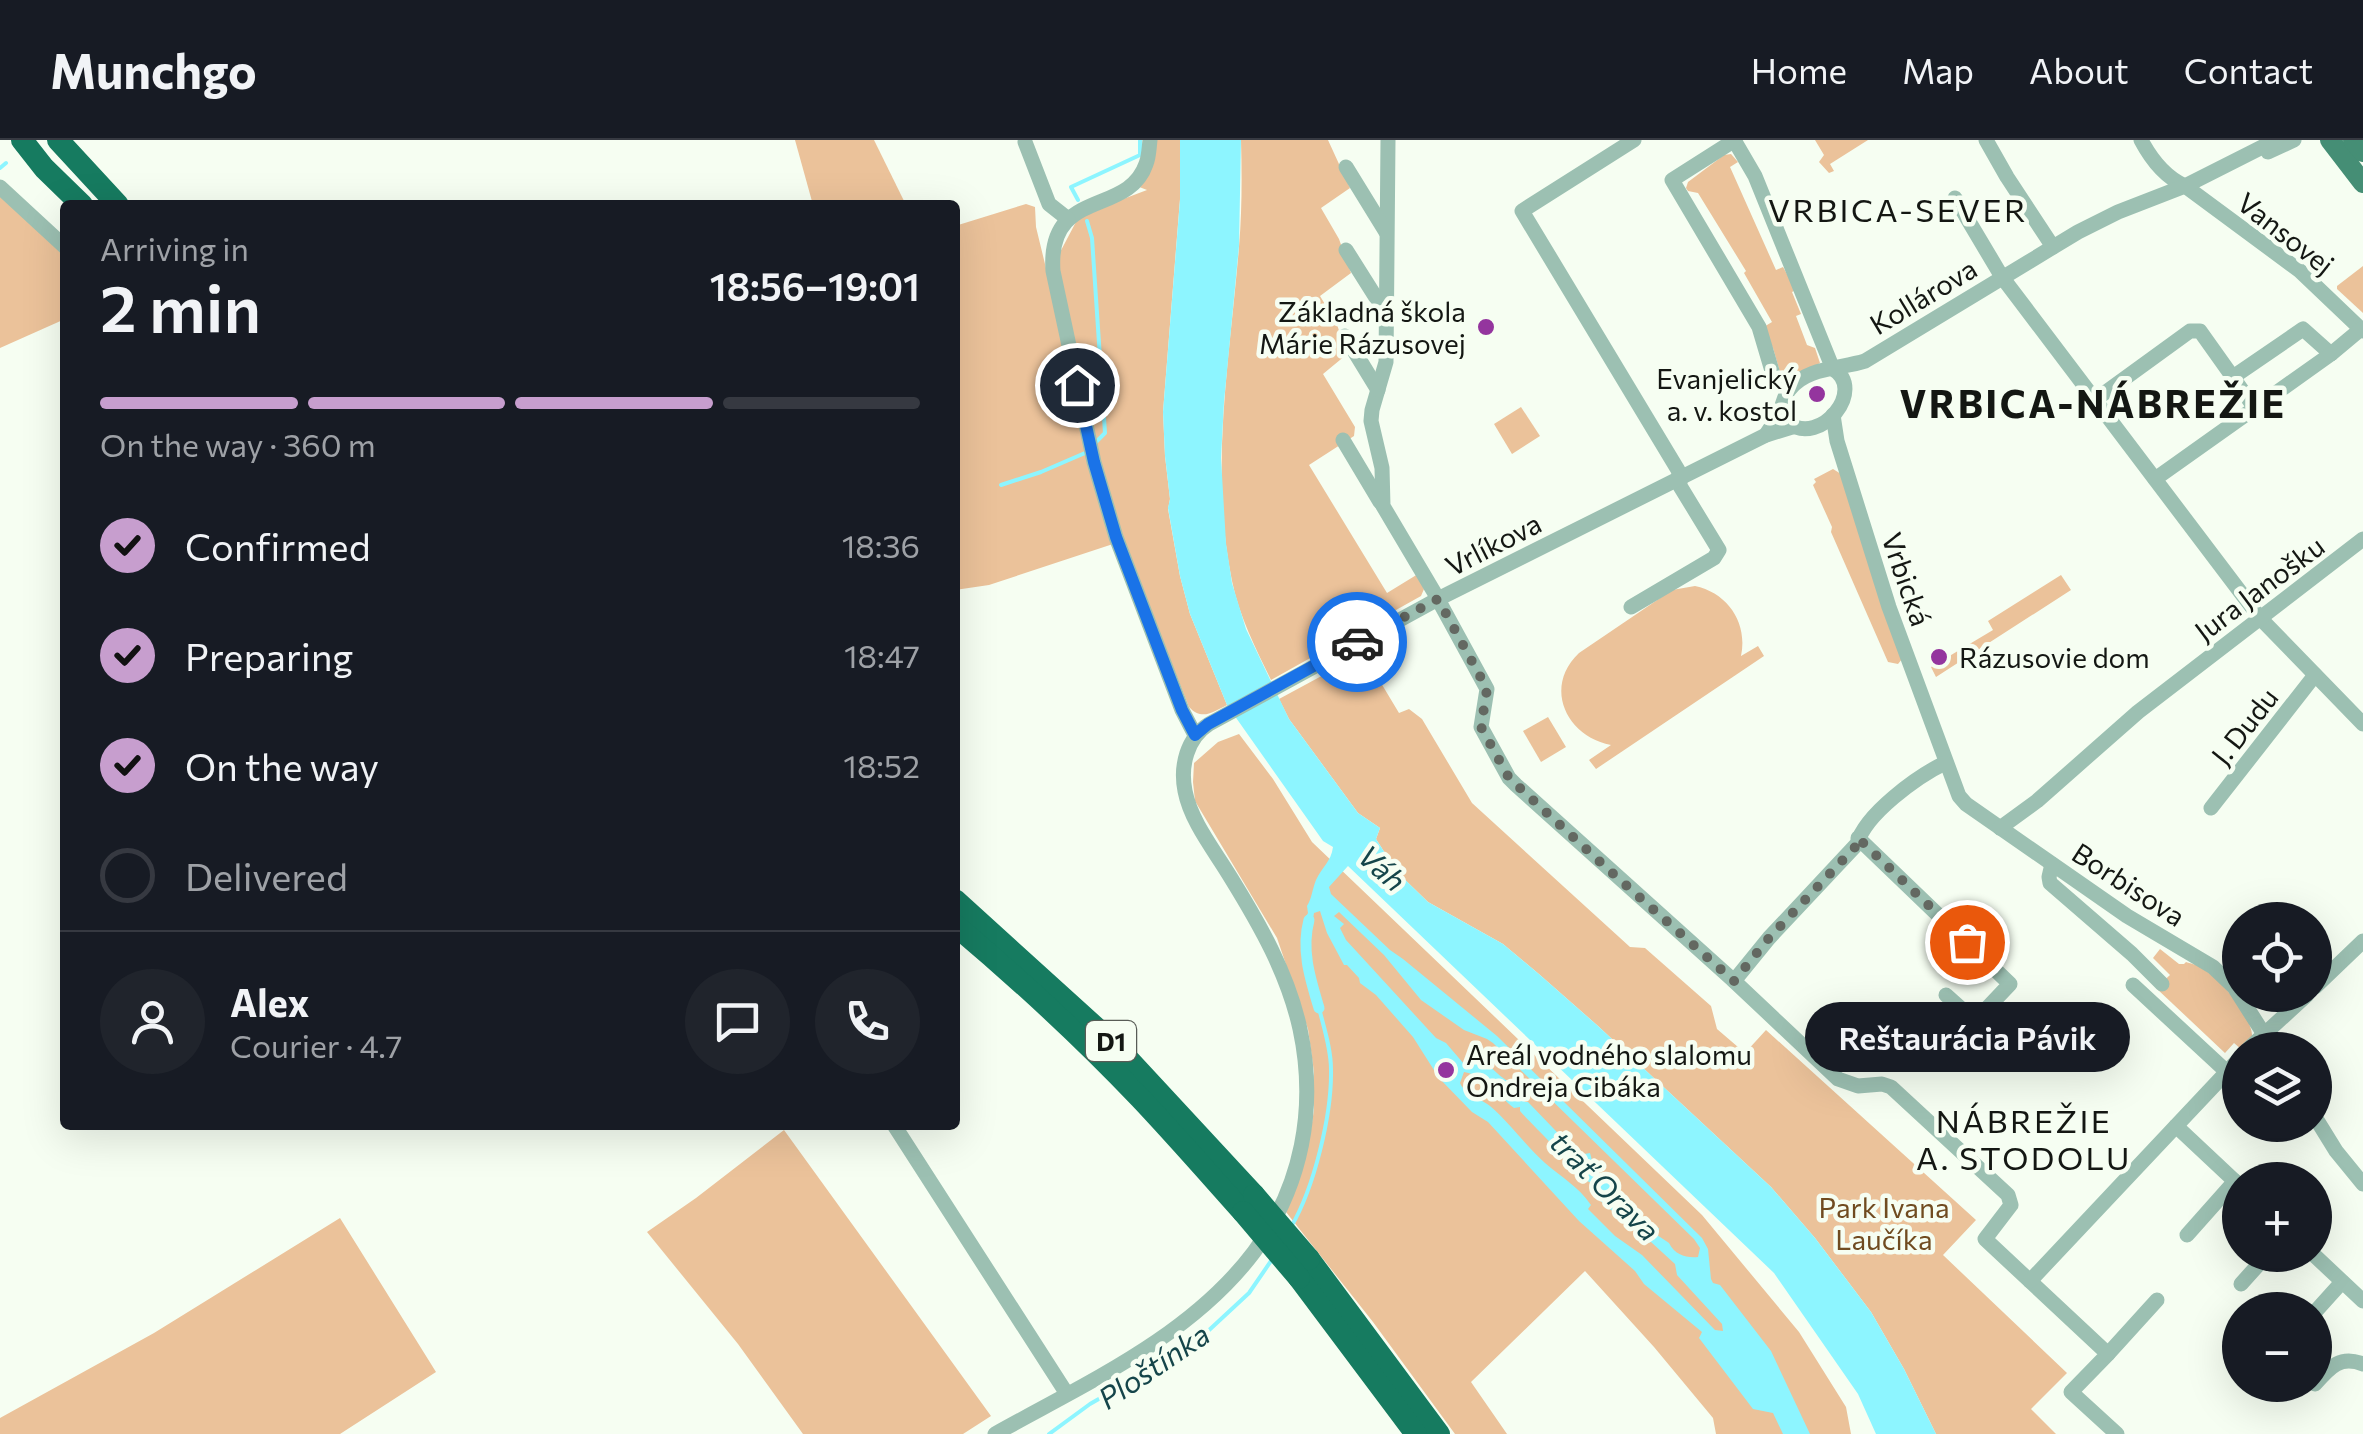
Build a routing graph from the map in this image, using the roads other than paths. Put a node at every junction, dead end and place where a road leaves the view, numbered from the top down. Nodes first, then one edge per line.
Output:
1 (9, 140) edge
2 (22, 140) edge
3 (58, 140) edge
4 (76, 140) edge
5 (1150, 140) edge
6 (1634, 140) edge
7 (1734, 140) edge
8 (1986, 140) edge
9 (2142, 140) edge
10 (2276, 140) edge
11 (2294, 140) edge
12 (1387, 141) edge
13 (2335, 141) edge
14 (1026, 142) edge
15 (2363, 152) edge
16 (2240, 157) junction
17 (1346, 167) dead end
18 (44, 168) junction
19 (2180, 183) junction
20 (2363, 183) edge
21 (0, 187) edge
22 (1955, 198) dead end
23 (77, 200) edge
24 (116, 200) edge
25 (118, 200) edge
26 (1068, 219) junction
27 (1387, 234) junction
28 (60, 242) edge
29 (2054, 247) junction
30 (1346, 250) dead end
31 (2002, 277) junction
32 (1388, 312) junction
33 (2362, 330) edge
34 (1345, 336) dead end
35 (2332, 354) junction
36 (1865, 361) junction
37 (1833, 369) junction
38 (2233, 378) junction
39 (1775, 381) junction
40 (1795, 384) junction
41 (1378, 390) junction
42 (1845, 392) junction
43 (2095, 400) junction
44 (1781, 407) junction
45 (2254, 407) junction
46 (1834, 415) junction
47 (1792, 427) junction
48 (1817, 427) junction
49 (1766, 435) junction
50 (1343, 440) dead end
51 (1837, 441) junction
52 (1680, 476) junction
53 (2155, 479) junction
54 (1382, 506) junction
55 (2363, 540) edge
56 (1438, 599) junction
57 (1631, 607) dead end
58 (2260, 618) junction
59 (2316, 675) junction
60 (2363, 724) edge
61 (1195, 735) junction
62 (1945, 762) junction
63 (2211, 808) dead end
64 (2000, 828) junction
65 (1858, 838) junction
66 (2052, 864) junction
67 (960, 904) edge
68 (960, 929) edge
69 (2363, 941) edge
70 (2332, 971) edge
71 (1734, 981) junction
72 (2162, 984) dead end
73 (2132, 985) dead end
74 (1946, 995) dead end
75 (2288, 1012) edge
76 (2263, 1032) edge
77 (2266, 1032) edge
78 (2222, 1067) edge
79 (2222, 1077) edge
80 (2176, 1126) junction
81 (897, 1130) edge
82 (2331, 1142) edge
83 (2222, 1169) edge
84 (2363, 1184) edge
85 (2222, 1200) edge
86 (1249, 1203) junction
87 (2187, 1235) dead end
88 (1304, 1268) junction
89 (2252, 1272) edge
90 (2332, 1272) edge
91 (2030, 1281) junction
92 (2342, 1282) junction
93 (2241, 1284) dead end
94 (2332, 1293) edge
95 (2157, 1300) dead end
96 (2363, 1301) edge
97 (2108, 1354) junction
98 (2363, 1364) edge
99 (2332, 1367) edge
100 (1067, 1394) junction
101 (995, 1434) edge
102 (1416, 1434) edge
103 (1439, 1434) edge
104 (2117, 1434) edge

1 - 18 highway
2 - 18 highway
3 - 24 highway
4 - 25 highway
5 - 26 street
6 - 52 street
7 - 37 street
7 - 39 street
8 - 29 street
9 - 19 street, Vansovej
10 - 16 street
11 - 16 street
12 - 27 street
13 - 15 main road
13 - 20 main road
14 - 26 street
16 - 19 street, Kollárova
17 - 27 street
18 - 23 highway
19 - 29 street, Kollárova
19 - 33 street, Vansovej
21 - 28 street
22 - 31 street
26 - 61 street
27 - 32 street
29 - 31 street, Kollárova
30 - 32 street
31 - 36 street, Kollárova
31 - 43 street
32 - 41 street
33 - 35 street
34 - 41 street
35 - 38 street
35 - 45 street
36 - 37 street, Kollárova
36 - 42 street, Kollárova
37 - 40 street
37 - 42 street
38 - 43 street
38 - 45 street
39 - 40 street
39 - 44 street
40 - 44 street
41 - 54 street
42 - 46 street
43 - 53 street
44 - 47 street
44 - 49 street
45 - 53 street
46 - 48 street
46 - 51 street, Vrbická
47 - 48 street
47 - 49 street, Vrlíkova
48 - 51 street
49 - 52 street, Vrlíkova
50 - 54 street
51 - 62 street, Vrbická
52 - 56 street, Vrlíkova
52 - 57 street
53 - 58 street
54 - 56 street
55 - 58 street, Jura Janošku
56 - 61 street, Vrlíkova
56 - 71 street
58 - 59 street
58 - 64 street, Jura Janošku
59 - 60 street
59 - 63 street, J. Dudu
61 - 100 street
62 - 64 street, Vrbická
62 - 65 street
64 - 66 street, Borbisova
65 - 71 street
65 - 74 street
66 - 72 street
66 - 76 street, Borbisova
67 - 86 highway, D1
68 - 86 highway, D1
69 - 70 street
71 - 91 street
73 - 78 street
75 - 77 street
79 - 80 street
80 - 83 street
80 - 91 street
81 - 100 street
82 - 84 street
85 - 87 street
86 - 88 highway, D1, bridge
88 - 102 highway, D1
88 - 103 highway, D1
89 - 93 street
90 - 92 street
91 - 97 street
92 - 94 street
92 - 96 street
95 - 97 street
97 - 104 street
98 - 99 street
100 - 101 street

